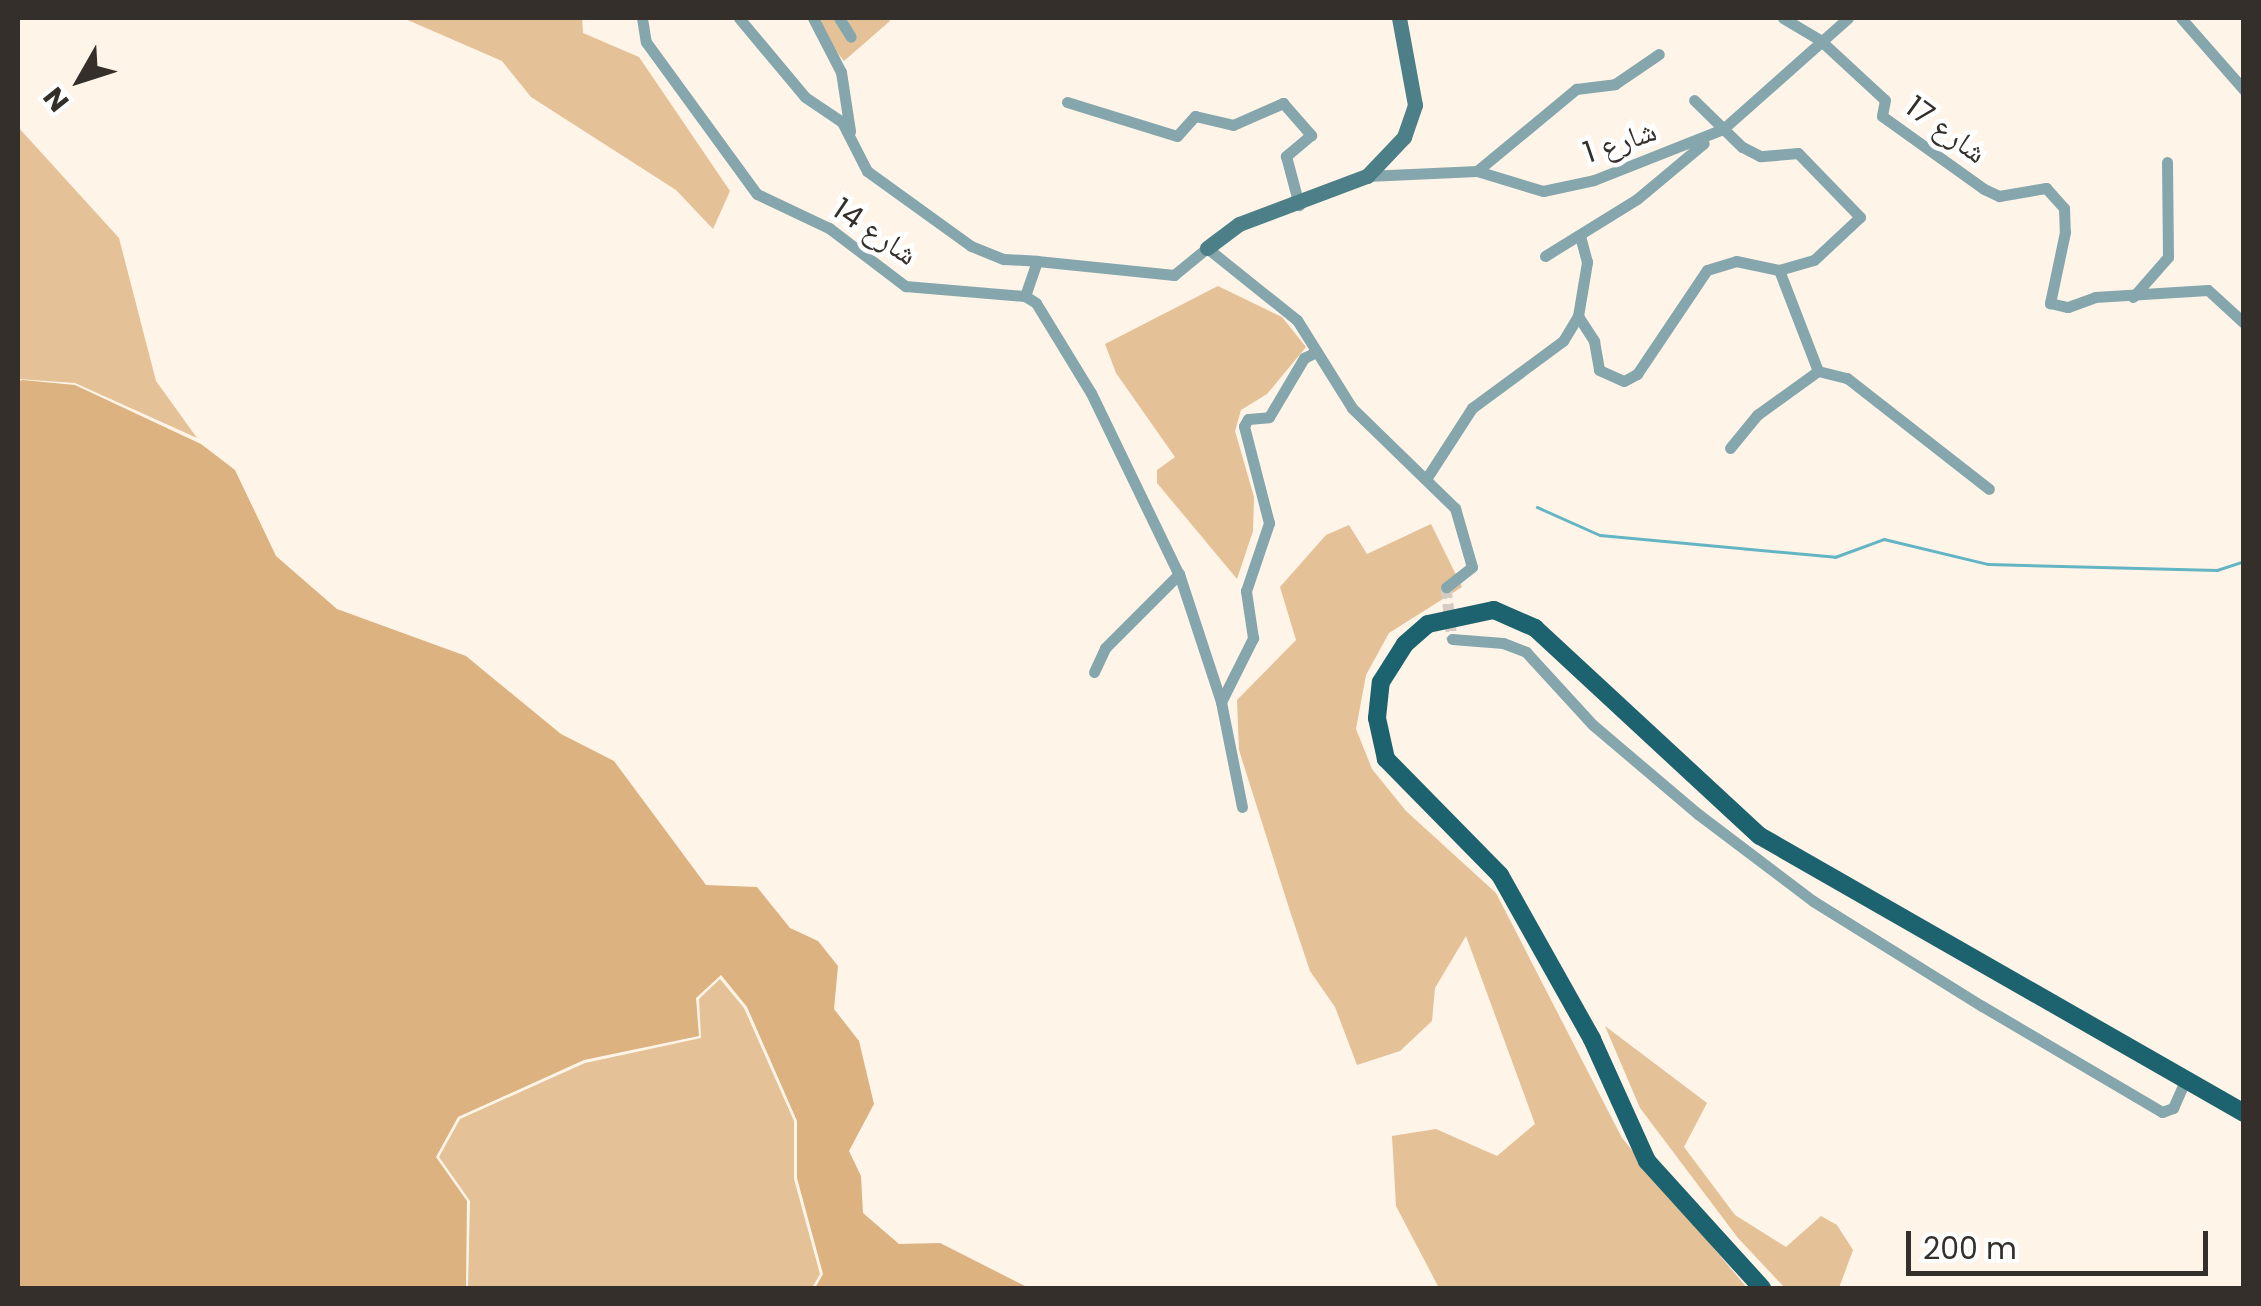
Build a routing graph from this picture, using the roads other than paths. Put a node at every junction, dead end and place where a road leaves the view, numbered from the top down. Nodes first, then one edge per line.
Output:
1 (642, 18) edge
2 (739, 18) edge
3 (812, 18) edge
4 (838, 18) edge
5 (1399, 18) edge
6 (1783, 18) edge
7 (1848, 18) edge
8 (2181, 18) edge
9 (851, 37) dead end
10 (1820, 40) junction
11 (1658, 54) dead end
12 (2244, 65) edge
13 (2232, 73) junction
14 (2244, 90) edge
15 (1694, 100) dead end
16 (1066, 102) dead end
17 (1719, 131) junction
18 (851, 136) junction
19 (2167, 162) dead end
20 (1477, 171) junction
21 (1366, 176) junction
22 (1300, 205) junction
23 (1580, 235) junction
24 (1206, 248) junction
25 (1545, 256) dead end
26 (1036, 261) junction
27 (1778, 270) junction
28 (1026, 296) junction
29 (2133, 297) junction
30 (1578, 316) junction
31 (2244, 323) edge
32 (1316, 352) junction
33 (1818, 371) junction
34 (1730, 448) dead end
35 (1428, 476) junction
36 (1989, 489) dead end
37 (1178, 574) junction
38 (1446, 587) tunnel mouth
39 (1452, 639) dead end
40 (1094, 672) dead end
41 (1221, 702) junction
42 (1242, 807) dead end
43 (2186, 1080) junction
44 (2244, 1113) edge
45 (1762, 1288) edge

1 - 28 street, شارع 14
2 - 18 street
3 - 18 street
4 - 9 street
5 - 21 street
6 - 10 street
7 - 10 street, شارع 1
8 - 13 street
10 - 17 street, شارع 1
10 - 29 street, شارع 17
11 - 20 street
12 - 13 street
13 - 14 street
15 - 17 street
16 - 22 street
17 - 20 street, شارع 1
17 - 23 street
17 - 27 street
18 - 26 street
19 - 29 street
20 - 21 street, شارع 1
21 - 22 street
22 - 24 street
23 - 25 street
23 - 30 street
24 - 26 street
24 - 32 street
26 - 28 street
27 - 30 street
27 - 33 street
28 - 37 street
29 - 31 street, شارع 17
30 - 35 street
32 - 35 street
32 - 41 street
33 - 34 street
33 - 36 street
35 - 38 street
37 - 40 street
37 - 41 street
39 - 43 street
41 - 42 street
43 - 44 main road
43 - 45 main road

